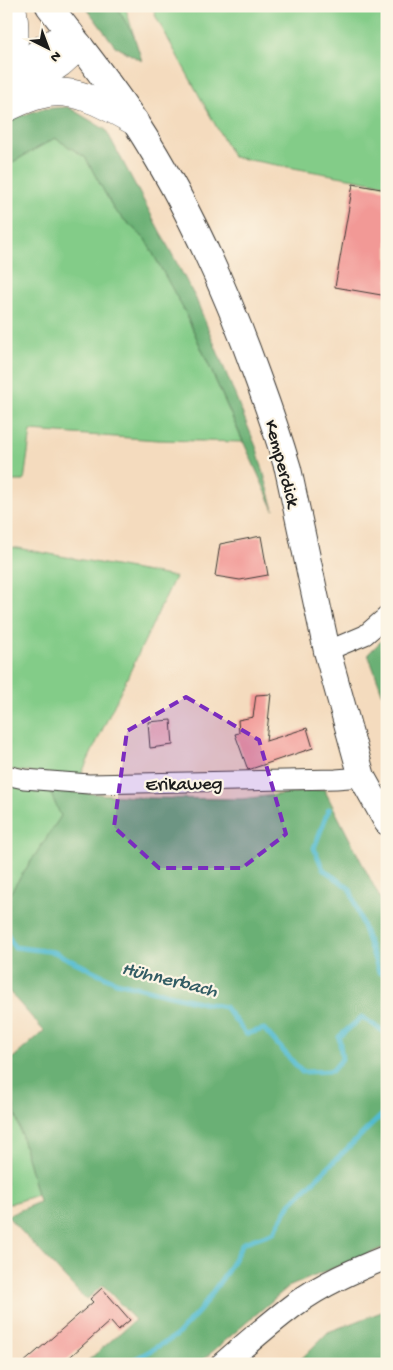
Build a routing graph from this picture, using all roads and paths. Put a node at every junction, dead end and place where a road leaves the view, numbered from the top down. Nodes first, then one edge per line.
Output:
1 (12, 6) edge
2 (49, 6) edge
3 (74, 40) junction
4 (6, 70) edge
5 (6, 80) edge
6 (6, 100) edge
7 (6, 108) edge
8 (134, 121) junction
9 (387, 616) edge
10 (327, 651) junction
11 (6, 775) edge
12 (362, 777) junction
13 (387, 822) edge
14 (387, 1257) edge
15 (223, 1364) edge

1 - 4 highway
2 - 3 main road, Kemperdick
3 - 5 highway
3 - 6 highway
3 - 8 main road, Kemperdick
7 - 8 highway
8 - 10 main road, Kemperdick
9 - 10 street
10 - 12 main road, Kemperdick
11 - 12 street, Erikaweg
12 - 13 main road, Kemperdick
14 - 15 street

